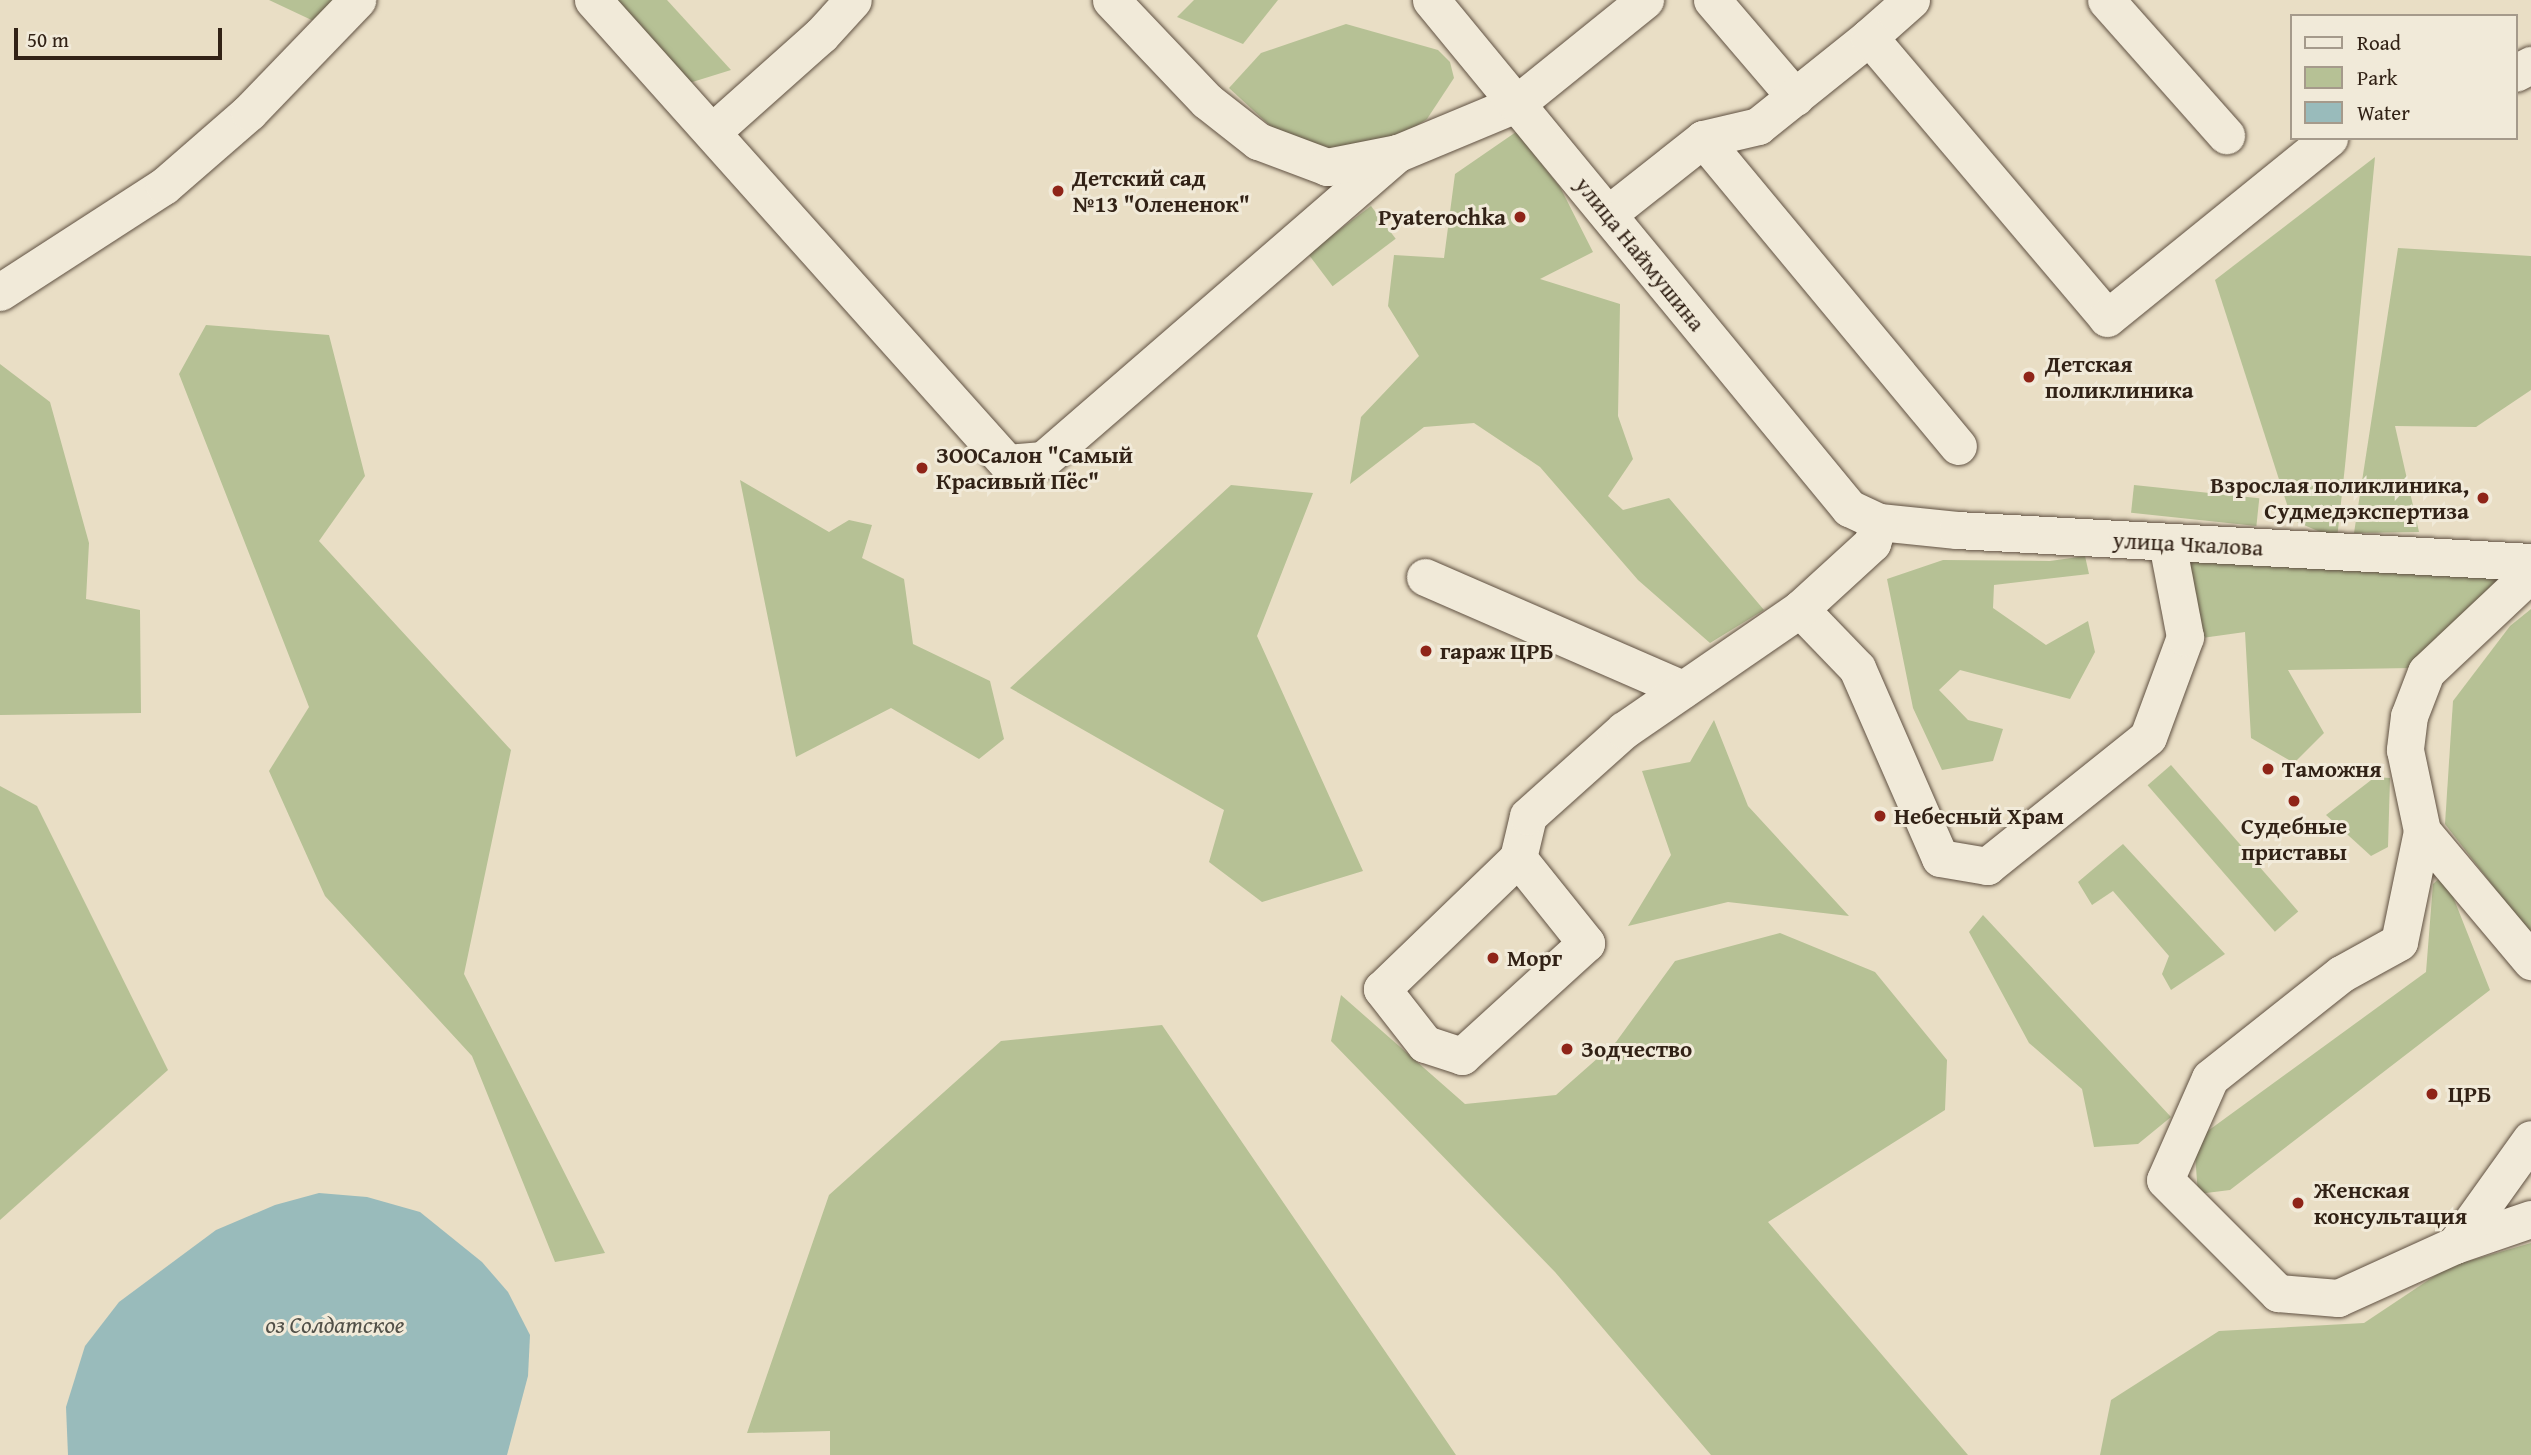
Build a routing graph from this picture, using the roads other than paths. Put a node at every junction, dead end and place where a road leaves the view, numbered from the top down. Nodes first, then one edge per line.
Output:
1 (358, 0) edge
2 (593, 0) edge
3 (853, 0) edge
4 (1111, 0) edge
5 (1645, 0) edge
6 (1712, 0) edge
7 (1911, 0) edge
8 (2106, 0) edge
9 (1443, 4) edge
10 (1869, 37) junction
11 (1795, 97) junction
12 (1516, 104) junction
13 (712, 132) junction
14 (2226, 135) dead end
15 (1703, 139) junction
16 (2327, 140) edge
17 (1398, 153) junction
18 (1608, 214) junction
19 (0, 292) edge
20 (1958, 446) dead end
21 (1864, 515) junction
22 (2166, 543) junction
23 (2531, 562) edge
24 (2531, 573) edge
25 (1425, 577) dead end
26 (1800, 609) junction
27 (1683, 689) junction
28 (2422, 831) junction
29 (1518, 858) junction
30 (2531, 961) edge
31 (2531, 1139) edge
32 (2531, 1219) edge
33 (2455, 1245) junction

1 - 19 street
2 - 13 street
3 - 13 street
4 - 17 street
5 - 12 street
6 - 11 street
7 - 10 street
8 - 14 street
9 - 12 street, улица Наймушина
10 - 11 street
10 - 16 street
11 - 15 street
12 - 17 street
12 - 18 street, улица Наймушина
13 - 17 street
15 - 18 street
15 - 20 street
18 - 21 street, улица Наймушина
21 - 22 street, улица Чкалова
21 - 26 street
22 - 23 street, улица Чкалова
22 - 26 street
24 - 28 street
25 - 27 street
26 - 27 street
27 - 29 street
28 - 30 street
28 - 33 street
29 - 29 street
31 - 33 street
32 - 33 street

